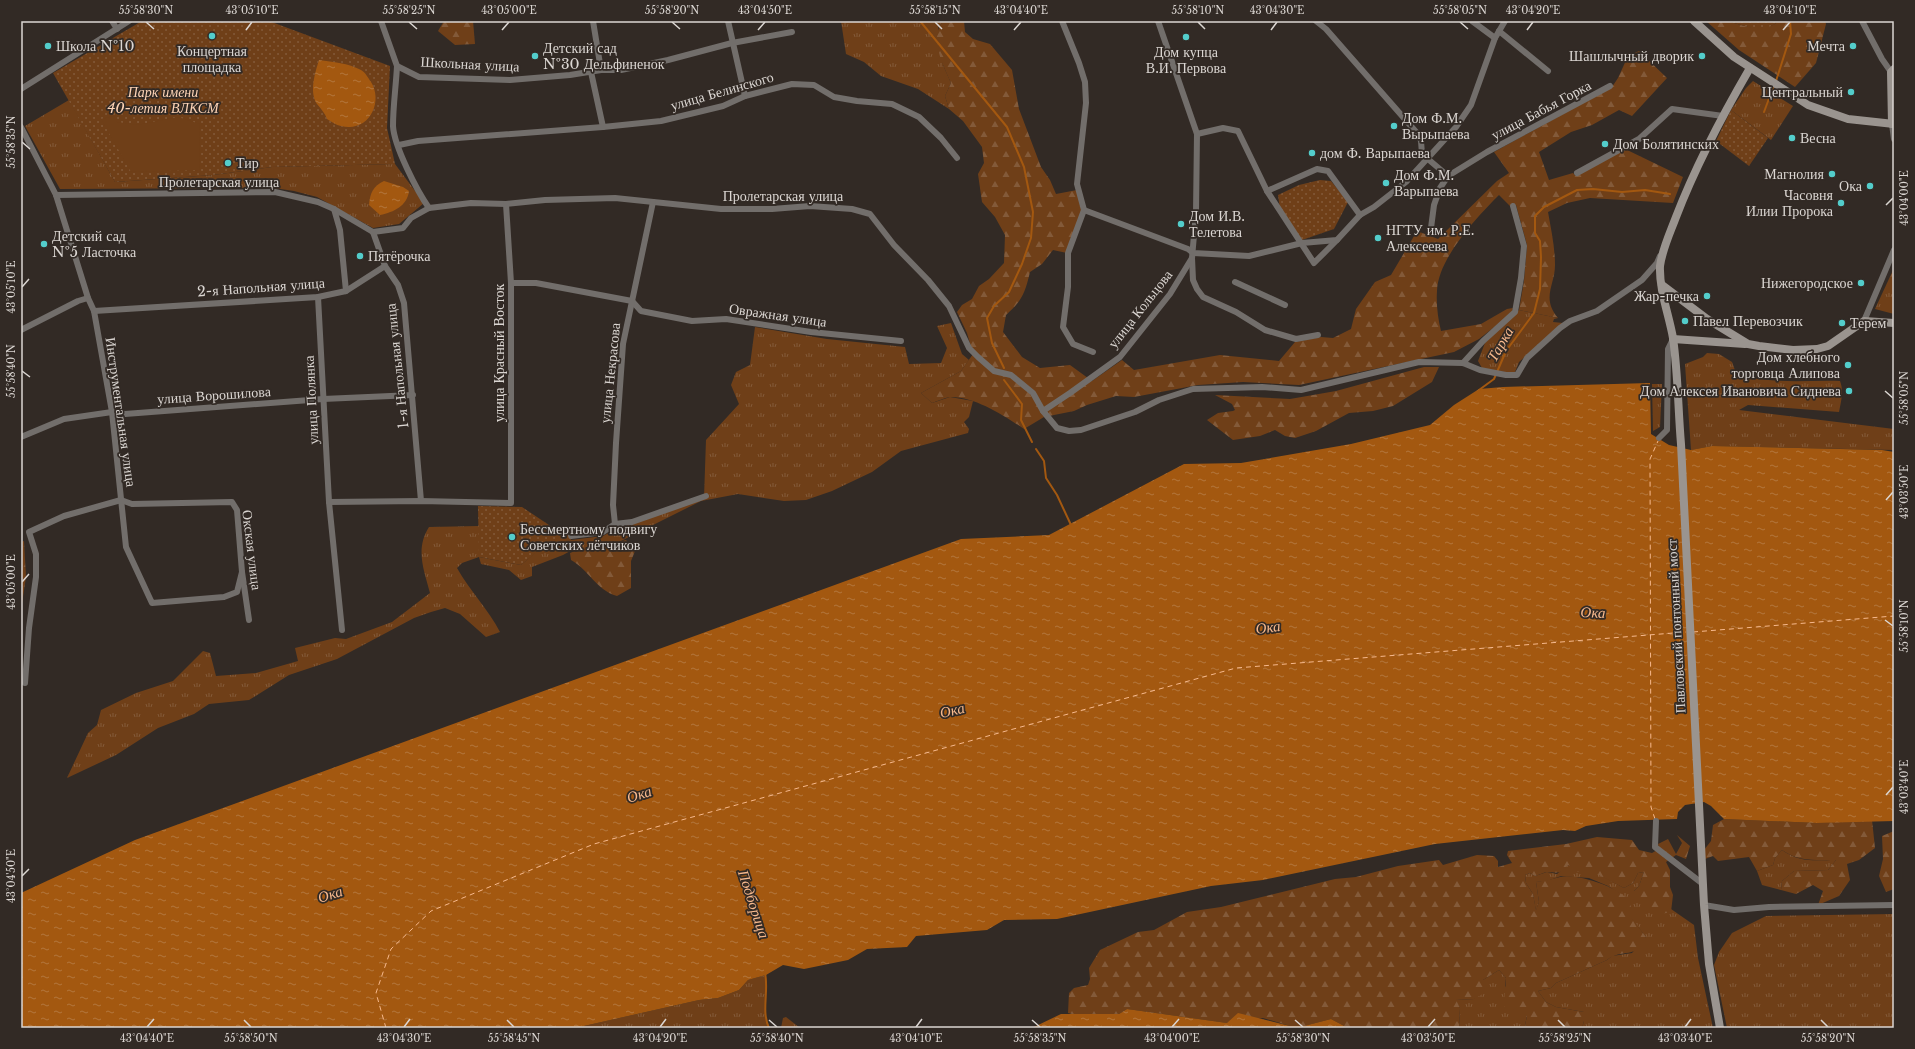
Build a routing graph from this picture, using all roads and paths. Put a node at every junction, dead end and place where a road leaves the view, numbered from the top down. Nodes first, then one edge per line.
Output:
1 (112, 21) edge
2 (129, 21) edge
3 (382, 21) edge
4 (593, 21) edge
5 (728, 21) edge
6 (1062, 21) edge
7 (1158, 21) edge
8 (1316, 21) edge
9 (1472, 21) edge
10 (1504, 21) edge
11 (1694, 21) edge
12 (1862, 21) edge
13 (117, 29) junction
14 (1499, 31) junction
15 (792, 32) dead end
16 (1495, 38) junction
17 (732, 43) junction
18 (397, 66) junction
19 (1750, 68) junction
20 (601, 70) junction
21 (1892, 70) edge
22 (1548, 71) dead end
23 (591, 72) junction
24 (1610, 86) dead end
25 (21, 89) edge
26 (745, 96) junction
27 (1723, 116) junction
28 (1893, 124) edge
29 (21, 127) edge
30 (603, 128) junction
31 (1197, 134) junction
32 (1894, 139) edge
33 (399, 145) junction
34 (957, 158) dead end
35 (1427, 160) junction
36 (1577, 173) dead end
37 (1448, 176) junction
38 (1267, 191) junction
39 (56, 195) junction
40 (653, 202) junction
41 (506, 204) junction
42 (1513, 206) dead end
43 (429, 208) junction
44 (334, 209) junction
45 (1084, 210) junction
46 (1360, 215) junction
47 (1431, 228) dead end
48 (373, 232) junction
49 (1337, 240) junction
50 (1302, 243) junction
51 (1665, 246) junction
52 (1894, 250) edge
53 (1192, 255) junction
54 (385, 266) junction
55 (1235, 282) dead end
56 (511, 283) junction
57 (1662, 285) junction
58 (346, 291) junction
59 (318, 297) junction
60 (88, 298) junction
61 (632, 301) junction
62 (1285, 305) dead end
63 (94, 311) junction
64 (1864, 321) junction
65 (1894, 323) edge
66 (21, 330) edge
67 (1318, 334) dead end
68 (1673, 339) junction
69 (901, 341) dead end
70 (1748, 344) junction
71 (1093, 352) dead end
72 (1463, 363) junction
73 (413, 395) junction
74 (323, 399) junction
75 (1043, 411) junction
76 (112, 412) junction
77 (21, 437) edge
78 (1659, 438) dead end
79 (706, 496) dead end
80 (120, 500) junction
81 (421, 501) junction
82 (329, 502) junction
83 (615, 524) junction
84 (571, 536) dead end
85 (242, 572) junction
86 (250, 620) dead end
87 (342, 630) dead end
88 (25, 683) dead end
89 (1656, 821) dead end
90 (1703, 884) junction
91 (1704, 905) junction
92 (1894, 905) edge
93 (1720, 1028) edge

1 - 13 street
2 - 13 street
3 - 18 street
4 - 20 street
5 - 17 street
6 - 45 street
7 - 31 street, улица Кольцова
8 - 35 street
9 - 16 street
10 - 14 street
11 - 19 main road
12 - 21 street
13 - 25 street
14 - 16 street
14 - 22 street
15 - 17 street, Школьная улица
16 - 35 street
17 - 20 street, Школьная улица
17 - 26 street
18 - 23 street, Школьная улица
18 - 33 street
19 - 27 main road, Павловский понтонный мост
19 - 28 main road
20 - 23 street, Школьная улица
21 - 28 main road
23 - 30 street
24 - 37 street, улица Бабья Горка
26 - 30 street, улица Белинского
26 - 34 street, улица Белинского
27 - 36 street
27 - 51 main road, Павловский понтонный мост
28 - 32 street
29 - 39 street, Инструментальная улица
30 - 33 street, улица Белинского
31 - 38 street
31 - 53 street, улица Кольцова
33 - 43 street
35 - 37 street
35 - 46 street
37 - 47 street, улица Бабья Горка
38 - 46 street
38 - 50 street
39 - 44 street, Пролетарская улица
39 - 60 street, Инструментальная улица
40 - 41 street, Пролетарская улица
40 - 61 street, улица Некрасова
40 - 75 street, Пролетарская улица
41 - 43 street, Пролетарская улица
41 - 56 street, улица Красный Восток
42 - 72 street
43 - 48 street
44 - 48 street, Пролетарская улица
44 - 58 street, 2-я Напольная улица
45 - 53 street
45 - 71 street
46 - 49 street
48 - 54 street, 1-я Напольная улица
49 - 50 street
49 - 50 street
50 - 53 street
51 - 57 main road, Павловский понтонный мост
51 - 72 street
52 - 64 street
53 - 67 street, улица Кольцова
53 - 75 street, улица Кольцова
54 - 58 street
54 - 73 street, 1-я Напольная улица
55 - 62 street
56 - 61 street
56 - 81 street, улица Красный Восток
57 - 68 main road, Павловский понтонный мост
57 - 70 main road
58 - 59 street, 2-я Напольная улица
59 - 63 street, 2-я Напольная улица
59 - 74 street, улица Полянка
60 - 63 street, Инструментальная улица
60 - 66 street
61 - 69 street, Овражная улица
61 - 83 street, улица Некрасова
63 - 76 street, Инструментальная улица
64 - 65 main road
64 - 70 main road
68 - 70 main road
68 - 78 street
68 - 90 main road, Павловский понтонный мост
72 - 75 street, Пролетарская улица
73 - 74 street, улица Ворошилова
73 - 81 street, 1-я Напольная улица
74 - 76 street, улица Ворошилова
74 - 82 street, улица Полянка
76 - 77 street, улица Ворошилова
76 - 80 street, Инструментальная улица
79 - 83 street
80 - 85 street, Окская улица
80 - 85 street, Инструментальная улица
80 - 88 street, Окская улица
81 - 82 street
82 - 87 street, улица Полянка
83 - 84 street
85 - 86 street, Окская улица
89 - 90 street
90 - 91 main road, Павловский понтонный мост
91 - 92 street
91 - 93 main road, Павловский понтонный мост

